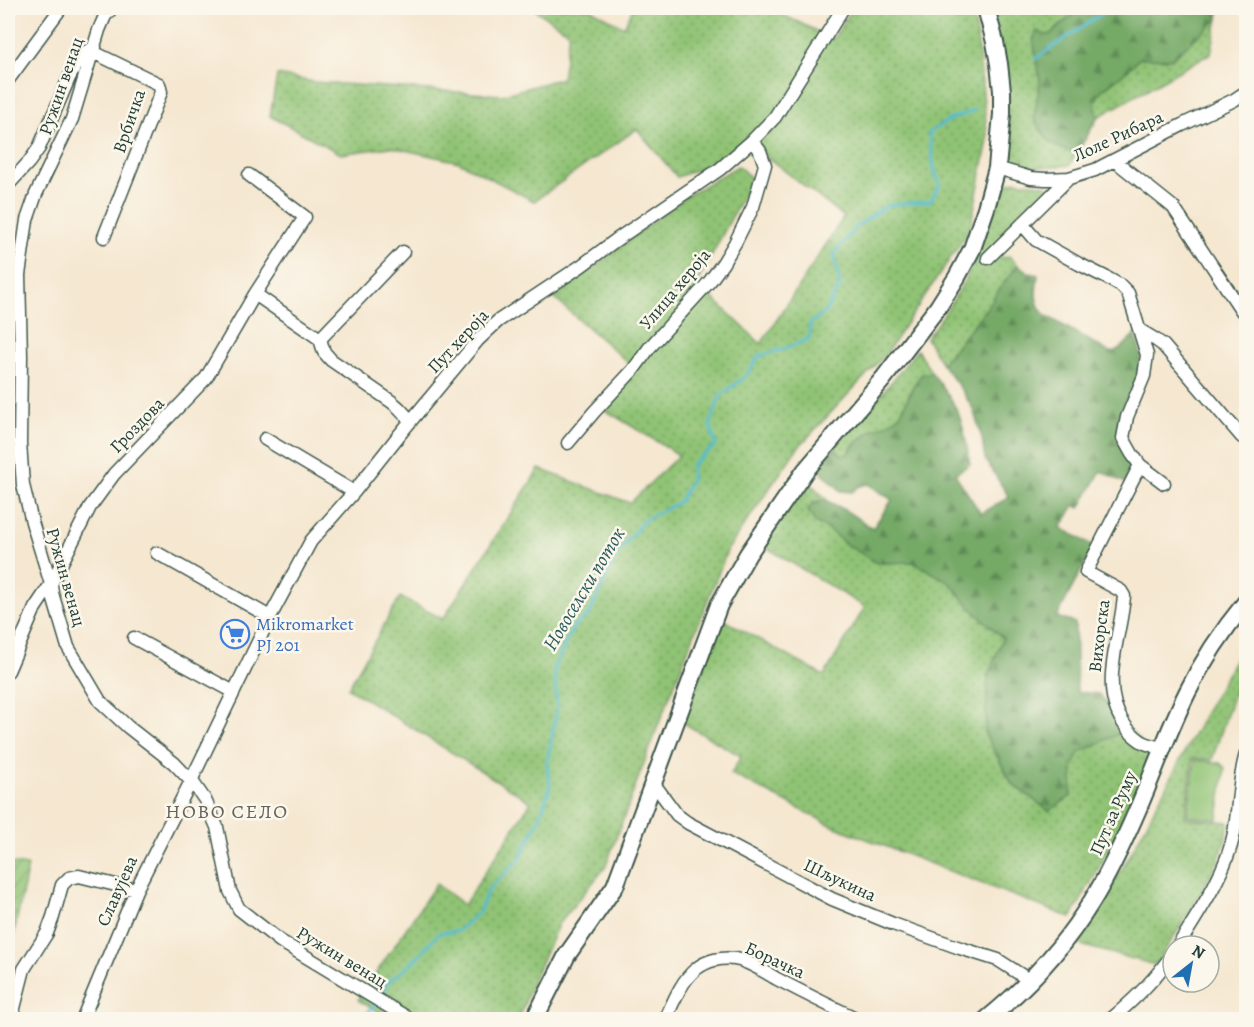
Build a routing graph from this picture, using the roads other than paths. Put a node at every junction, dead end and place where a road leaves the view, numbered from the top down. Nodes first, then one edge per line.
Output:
1 (61, 8) edge
2 (112, 8) edge
3 (843, 8) edge
4 (986, 8) edge
5 (94, 49) junction
6 (8, 80) edge
7 (1246, 92) edge
8 (752, 141) junction
9 (1114, 160) junction
10 (997, 168) junction
11 (249, 175) dead end
12 (1069, 178) junction
13 (8, 185) edge
14 (1023, 225) junction
15 (104, 237) dead end
16 (403, 252) dead end
17 (988, 258) dead end
18 (255, 294) junction
19 (1242, 311) dead end
20 (1141, 331) junction
21 (321, 339) junction
22 (411, 421) junction
23 (1242, 437) dead end
24 (265, 439) dead end
25 (568, 443) dead end
26 (1140, 465) junction
27 (1164, 483) dead end
28 (354, 492) junction
29 (157, 553) dead end
30 (51, 584) junction
31 (1246, 602) edge
32 (270, 617) junction
33 (134, 638) dead end
34 (8, 671) edge
35 (234, 692) junction
36 (1163, 748) junction
37 (1246, 754) edge
38 (191, 781) junction
39 (654, 784) junction
40 (136, 890) junction
41 (1185, 934) edge
42 (1161, 971) edge
43 (1029, 980) junction
44 (11, 1020) edge
45 (82, 1020) edge
46 (411, 1020) edge
47 (534, 1020) edge
48 (665, 1020) edge
49 (860, 1020) edge
50 (986, 1020) edge
51 (1110, 1020) edge

1 - 6 street
2 - 5 street, Ружин венац
3 - 8 street, Пут хероја
4 - 10 main road
5 - 13 street
5 - 15 street, Врбичка
5 - 30 street, Ружин венац
7 - 9 street, Лоле Рибара
8 - 22 street, Пут хероја
8 - 25 street, Улица хероја
9 - 12 street, Лоле Рибара
9 - 19 street
10 - 12 street, Лоле Рибара
10 - 39 main road
11 - 18 street, Гроздова
12 - 14 street
14 - 17 street
14 - 20 street
16 - 21 street
18 - 21 street
18 - 30 street, Гроздова
20 - 23 street
20 - 26 street
21 - 22 street
22 - 28 street, Пут хероја
24 - 28 street
26 - 27 street
26 - 36 street, Вихорска
28 - 32 street, Пут хероја
29 - 32 street
30 - 34 street, Гроздова
30 - 38 street, Ружин венац
31 - 36 main road, Пут за Руму
32 - 35 street, Пут хероја
33 - 35 street
35 - 38 street, Пут хероја
36 - 43 main road, Пут за Руму
37 - 41 street
38 - 40 street, Славујева
38 - 46 street, Ружин венац
39 - 43 street, Шљукина
39 - 47 main road
40 - 44 street
40 - 45 street, Славујева
42 - 51 street
43 - 50 main road, Пут за Руму
48 - 49 street, Борачка

